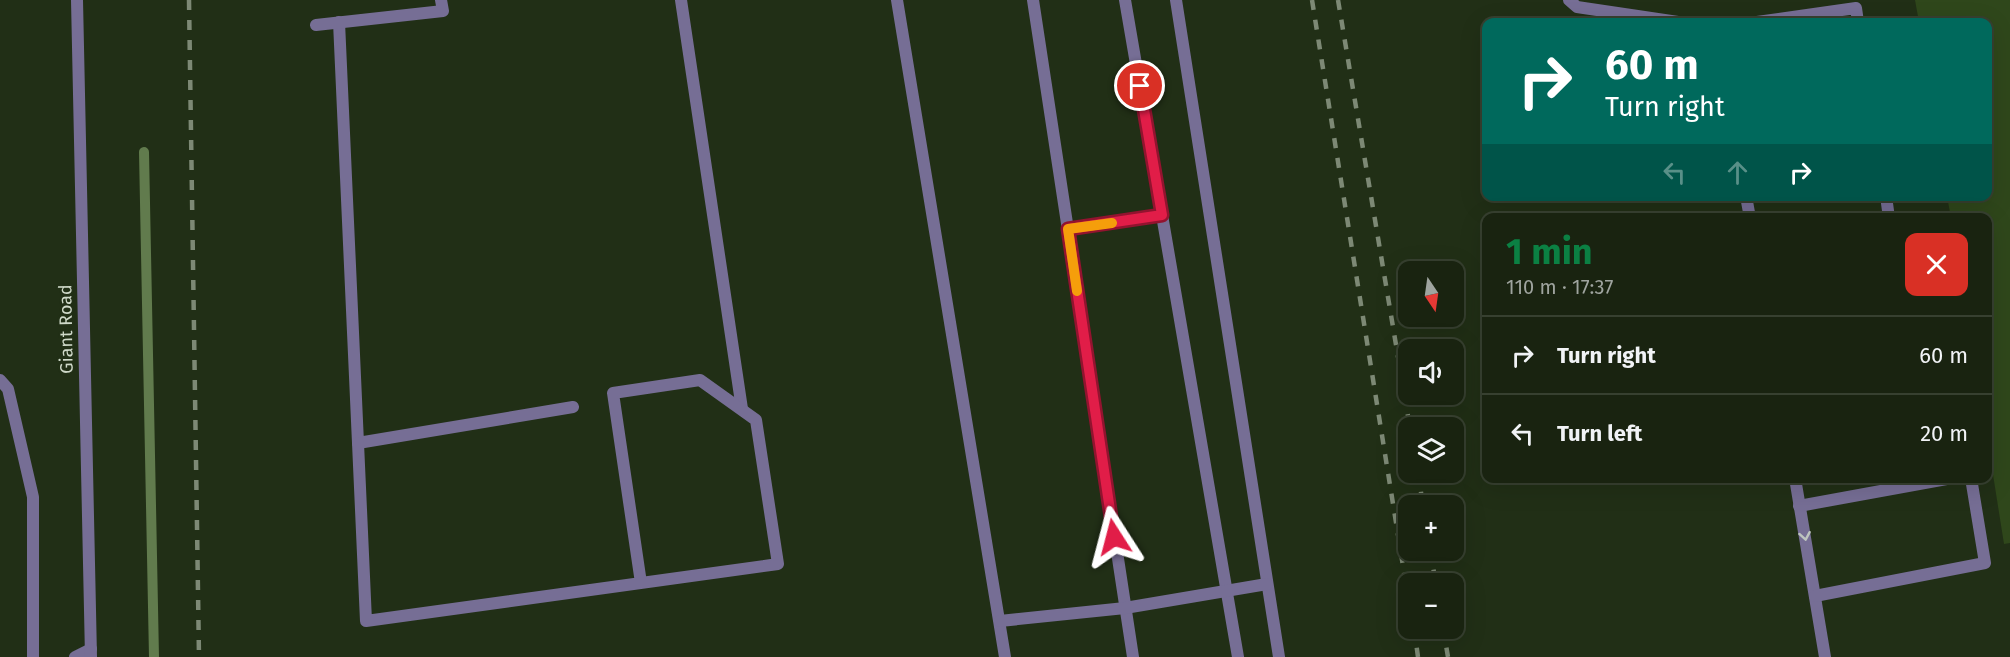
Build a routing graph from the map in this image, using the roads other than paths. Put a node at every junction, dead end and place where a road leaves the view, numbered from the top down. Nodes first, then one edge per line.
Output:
1 (77, 0) edge
2 (441, 0) edge
3 (681, 0) edge
4 (897, 0) edge
5 (1033, 0) edge
6 (1125, 0) edge
7 (1176, 0) edge
8 (1569, 0) edge
9 (1651, 18) edge
10 (1786, 18) edge
11 (1857, 18) edge
12 (339, 22) junction
13 (316, 26) dead end
14 (1162, 215) junction
15 (1068, 229) junction
16 (0, 380) edge
17 (573, 407) dead end
18 (742, 409) junction
19 (358, 443) junction
20 (1796, 483) edge
21 (1926, 483) edge
22 (1972, 483) edge
23 (1799, 506) junction
24 (641, 583) junction
25 (1267, 584) junction
26 (1227, 593) junction
27 (1815, 596) junction
28 (1125, 608) junction
29 (1000, 621) junction
30 (91, 653) edge
31 (33, 657) edge
32 (75, 657) edge
33 (1005, 657) edge
34 (1132, 657) edge
35 (1238, 657) edge
36 (1279, 657) edge
37 (1826, 657) edge

1 - 30 street, Giant Road
2 - 12 street
3 - 18 street
4 - 29 street
5 - 15 street
6 - 14 street
7 - 25 street
8 - 9 street
10 - 11 street
12 - 13 street
12 - 19 street
14 - 15 street
14 - 26 street
15 - 28 street
16 - 31 street
17 - 19 street
18 - 24 street
18 - 24 street
19 - 24 street
20 - 23 street
21 - 23 street
22 - 27 street
23 -> 27 street
25 - 26 street
25 - 36 street
26 - 28 street
26 - 35 street
27 - 37 street
28 - 29 street
28 - 34 street
29 - 33 street
30 - 32 street

